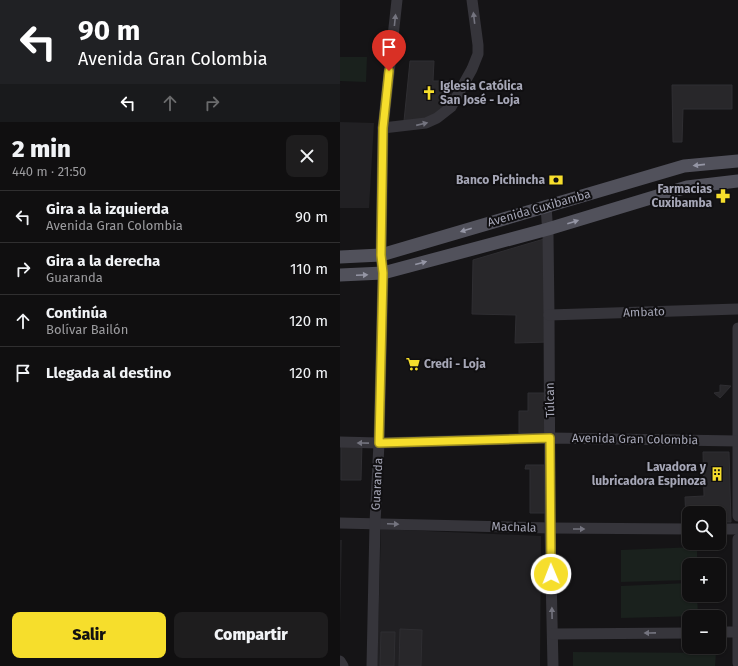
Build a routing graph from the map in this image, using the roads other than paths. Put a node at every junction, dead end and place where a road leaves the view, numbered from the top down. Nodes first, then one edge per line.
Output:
1 (397, 0) edge
2 (472, 0) edge
3 (383, 128) junction
4 (738, 161) edge
5 (738, 181) edge
6 (546, 206) junction
7 (548, 229) junction
8 (381, 255) junction
9 (340, 257) edge
10 (383, 273) junction
11 (340, 275) edge
12 (738, 309) edge
13 (549, 315) junction
14 (738, 328) edge
15 (550, 438) junction
16 (738, 441) edge
17 (340, 442) edge
18 (379, 443) junction
19 (738, 516) edge
20 (340, 523) edge
21 (375, 523) junction
22 (550, 528) junction
23 (682, 529) edge
24 (726, 529) edge
25 (738, 529) edge
26 (738, 539) edge
27 (726, 632) edge
28 (738, 632) edge
29 (682, 633) edge
30 (553, 634) junction
31 (340, 661) edge
32 (738, 663) edge
33 (343, 666) edge
34 (372, 666) edge
35 (553, 666) edge

3 -> 1 street, Guaranda
3 -> 2 street
3 - 8 street, Guaranda
4 -> 6 main road, Avenida Cuxibamba
7 -> 5 main road, Avenida Cuxibamba
6 - 7 street, Túlcan
6 -> 8 main road, Avenida Cuxibamba
10 -> 7 main road, Avenida Cuxibamba
7 - 13 street, Túlcan
8 - 9 main road, Avenida Cuxibamba
8 - 10 street, Guaranda
11 -> 10 main road, Avenida Cuxibamba
10 - 18 street, Guaranda
12 - 13 street, Ambato
13 - 15 street, Túlcan
14 - 16 street
15 - 16 street, Avenida Gran Colombia
15 - 18 street, Avenida Gran Colombia
15 - 22 street, Túlcan
16 - 19 street
18 -> 17 street, Avenida Gran Colombia
18 - 21 street, Guaranda
20 - 21 street, Machala
21 -> 22 street, Machala
21 - 34 street, Guaranda
22 -> 23 street, Machala
30 -> 22 street, Túlcan
24 - 25 street
26 - 28 street
27 - 28 street
28 - 32 street
29 -> 30 street
30 - 35 street, Túlcan
31 - 33 street

